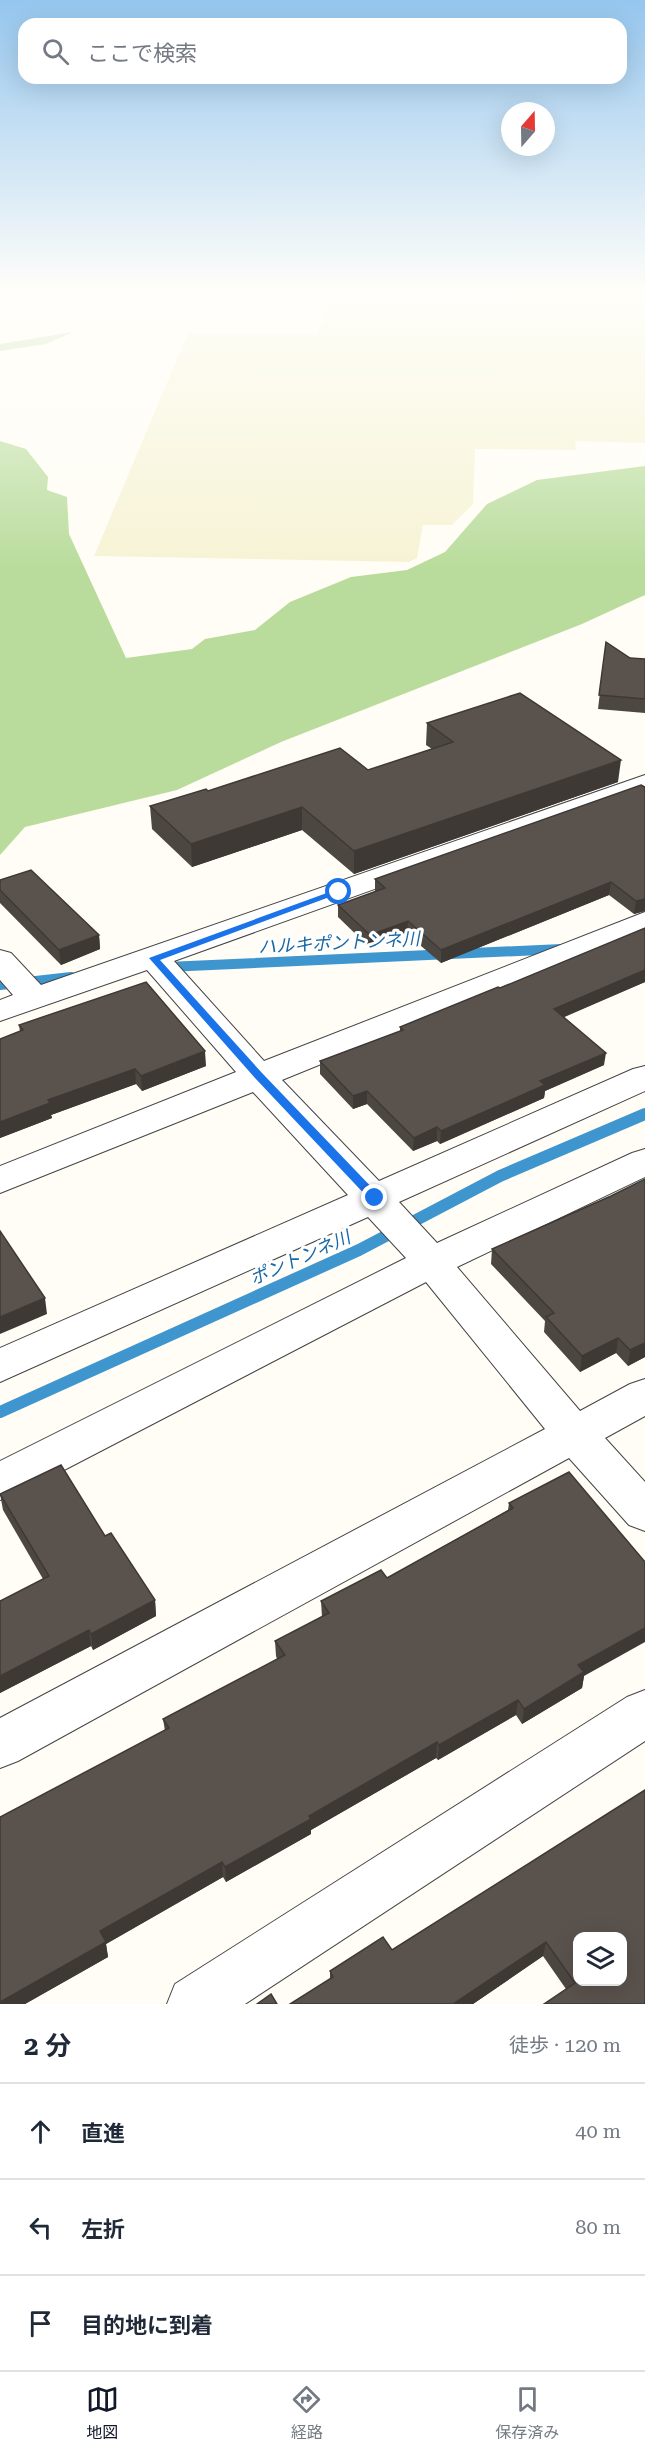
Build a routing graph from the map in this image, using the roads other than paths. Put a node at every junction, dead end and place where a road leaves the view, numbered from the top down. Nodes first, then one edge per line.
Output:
1 (645, 783) edge
2 (645, 921) edge
3 (154, 958) junction
4 (0, 960) edge
5 (35, 999) junction
6 (0, 1011) edge
7 (258, 1076) junction
8 (645, 1077) edge
9 (645, 1162) edge
10 (0, 1180) edge
11 (379, 1203) junction
12 (425, 1254) junction
13 (0, 1366) edge
14 (645, 1396) edge
15 (575, 1435) junction
16 (0, 1482) edge
17 (645, 1512) edge
18 (645, 1713) edge
19 (0, 1744) edge
20 (195, 2004) edge

1 - 3 street
2 - 7 street
3 - 5 street
3 - 7 street
4 - 5 street
5 - 6 street
7 - 10 street
7 - 11 street
8 - 11 street
9 - 12 street
11 - 12 street
11 - 13 street
12 - 15 street
12 - 16 street
14 - 15 street
15 - 17 street
15 - 19 street
18 - 20 street

